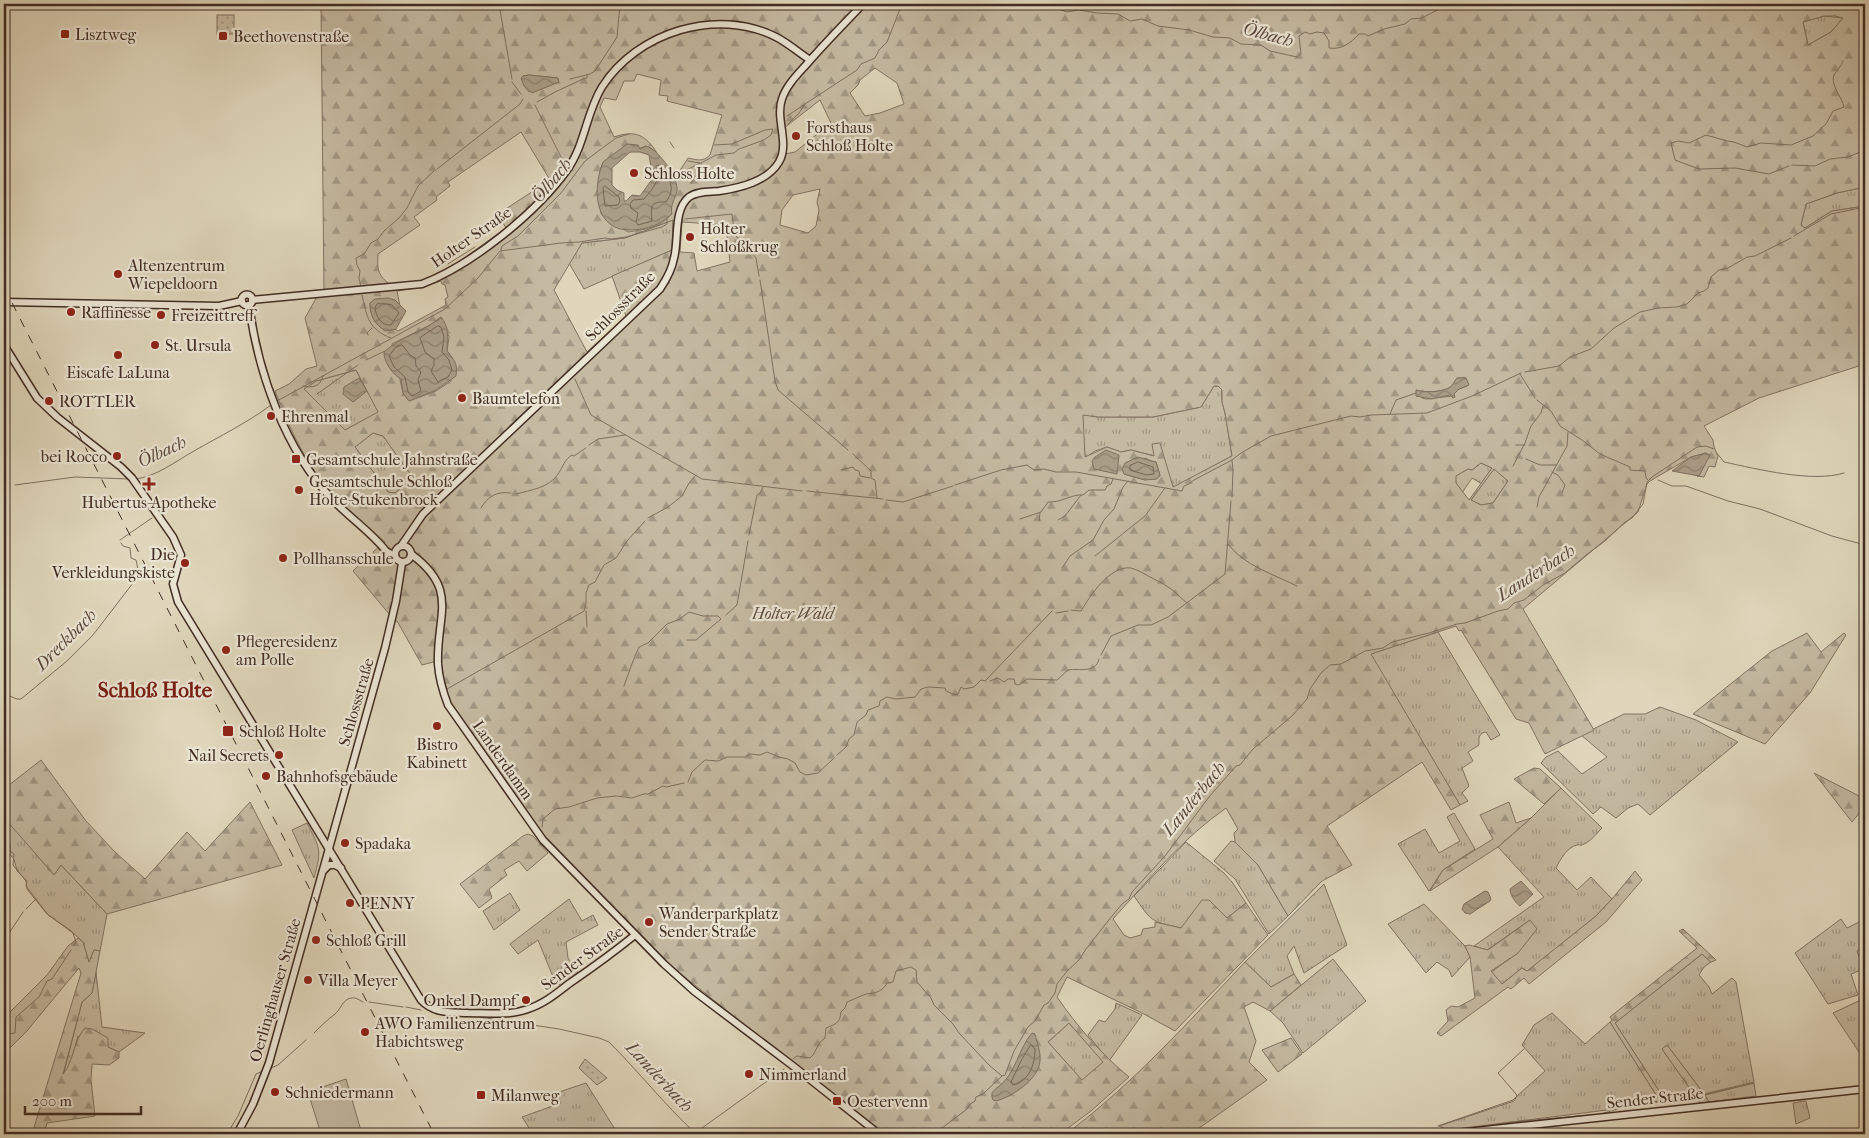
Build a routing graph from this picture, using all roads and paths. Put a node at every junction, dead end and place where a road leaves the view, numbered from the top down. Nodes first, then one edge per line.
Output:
1 (863, 4) edge
2 (810, 60) junction
3 (4, 302) edge
4 (250, 303) junction
5 (4, 346) edge
6 (403, 555) junction
7 (328, 848) junction
8 (341, 868) junction
9 (322, 872) junction
10 (635, 935) junction
11 (1865, 1089) edge
12 (237, 1134) edge
13 (878, 1134) edge
14 (1448, 1134) edge

1 - 2 main road, Schlossstraße
2 - 4 main road, Holter Straße
2 - 6 main road, Schlossstraße
3 - 4 main road, Holter Straße
4 - 6 main road, Landerdamm
5 - 7 main road, Sender Straße
6 - 7 main road, Schlossstraße
6 - 10 main road, Landerdamm
7 - 8 main road, Sender Straße
7 - 9 main road, Oerlinghauser Straße
8 - 9 main road
8 - 10 main road, Sender Straße
9 - 12 main road, Oerlinghauser Straße
10 - 13 main road, Sender Straße
11 - 14 main road, Sender Straße

